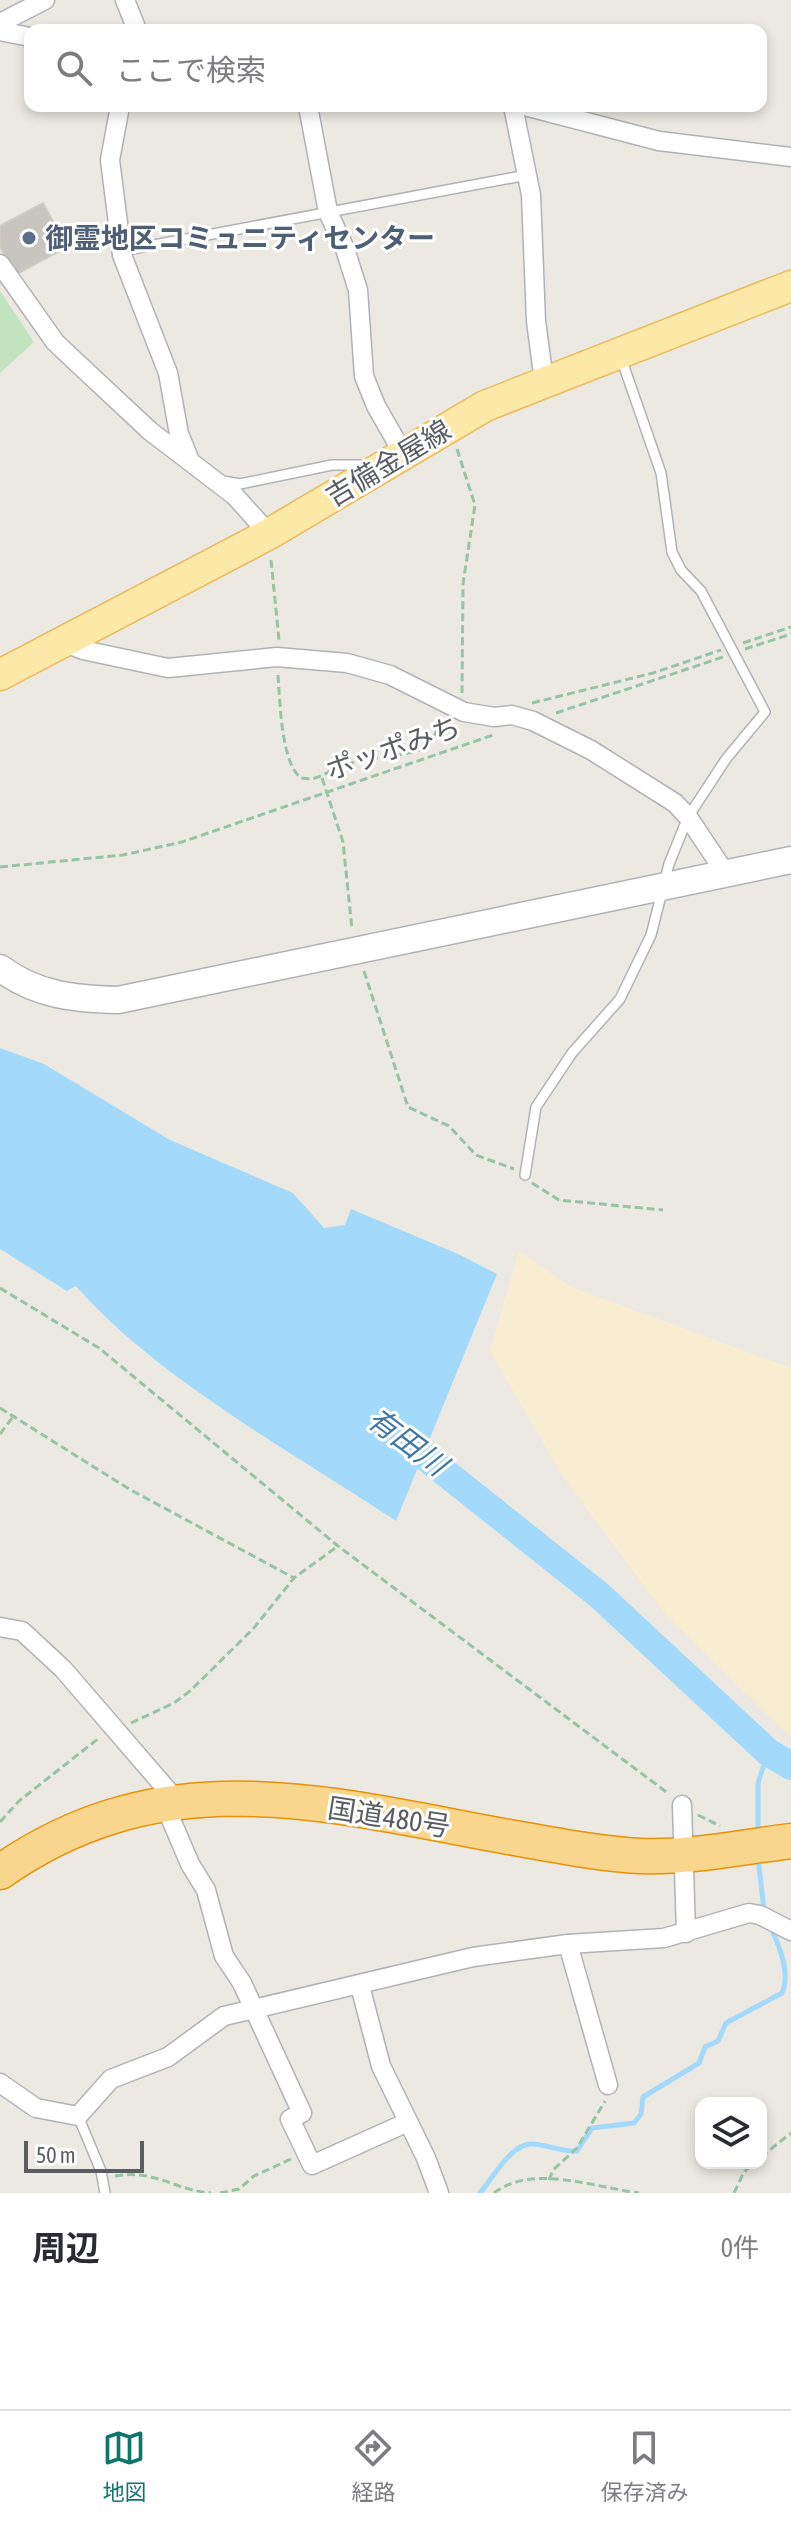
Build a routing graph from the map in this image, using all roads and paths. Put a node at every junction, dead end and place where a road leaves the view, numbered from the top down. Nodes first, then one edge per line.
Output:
1 (45, 0) edge
2 (125, 0) edge
3 (0, 23) edge
4 (135, 24) edge
5 (0, 31) edge
6 (24, 36) edge
7 (119, 112) edge
8 (309, 112) edge
9 (514, 112) edge
10 (548, 112) edge
11 (791, 157) edge
12 (527, 175) junction
13 (328, 212) junction
14 (122, 251) junction
15 (0, 264) edge
16 (791, 286) edge
17 (619, 353) junction
18 (544, 381) junction
19 (447, 428) junction
20 (397, 457) junction
21 (190, 463) junction
22 (213, 477) junction
23 (268, 535) junction
24 (791, 627) edge
25 (791, 634) edge
26 (63, 642) junction
27 (734, 649) junction
28 (277, 657) junction
29 (0, 675) edge
30 (457, 709) junction
31 (512, 715) junction
32 (533, 721) junction
33 (322, 778) junction
34 (326, 792) junction
35 (688, 817) junction
36 (791, 860) edge
37 (0, 867) edge
38 (726, 874) junction
39 (665, 887) junction
40 (358, 951) junction
41 (0, 968) edge
42 (525, 1175) junction
43 (663, 1210) dead end
44 (0, 1288) edge
45 (0, 1408) edge
46 (13, 1416) junction
47 (0, 1434) edge
48 (338, 1546) junction
49 (294, 1578) junction
50 (0, 1627) edge
51 (113, 1729) junction
52 (170, 1802) junction
53 (682, 1805) junction
54 (0, 1822) edge
55 (729, 1830) dead end
56 (791, 1841) edge
57 (683, 1855) junction
58 (0, 1872) edge
59 (791, 1931) edge
60 (686, 1933) junction
61 (568, 1944) junction
62 (360, 1986) junction
63 (255, 2010) junction
64 (0, 2083) edge
65 (608, 2085) joint
66 (78, 2116) junction
67 (408, 2122) junction
68 (791, 2133) edge
69 (767, 2152) edge
70 (305, 2153) junction
71 (747, 2169) edge
72 (103, 2179) junction
73 (549, 2180) junction
74 (105, 2193) edge
75 (211, 2193) edge
76 (220, 2193) edge
77 (439, 2193) edge
78 (494, 2193) edge
79 (639, 2193) edge
80 (734, 2193) edge

1 - 3 street
2 - 4 street
5 - 6 street
7 - 14 street
8 - 13 street
9 - 12 street
10 - 11 street
12 - 13 lane
12 - 18 street
13 - 14 lane
13 - 20 street
14 - 21 street
15 - 21 street
16 - 17 main road, 吉備金屋線
17 - 18 main road, 吉備金屋線
17 - 27 lane
18 - 19 main road, 吉備金屋線
19 - 20 main road, 吉備金屋線
19 - 30 path
20 - 22 lane
20 - 23 main road, 吉備金屋線
21 - 22 street
22 - 23 street
23 - 26 main road, 吉備金屋線
23 - 28 path
24 - 27 path
25 - 27 path, ポッポみち
26 - 28 street
26 - 29 main road, 吉備金屋線
27 - 31 path
27 - 32 path, ポッポみち
27 - 35 lane
28 - 30 street
28 - 33 path
30 - 31 street
30 - 33 path
31 - 32 street
32 - 34 path, ポッポみち
32 - 35 street
33 - 34 path
34 - 37 path, ポッポみち
34 - 40 path
35 - 38 street
35 - 39 lane
36 - 38 street
38 - 39 street
39 - 40 street
39 - 42 lane
40 - 41 street
40 - 42 path
42 - 43 path
44 - 48 path
45 - 46 path
46 - 47 path
46 - 49 path
48 - 49 path
48 - 53 path
49 - 51 path
50 - 51 street
51 - 52 street
51 - 54 path
52 - 57 highway, 国道480号
52 - 58 highway, 国道480号
52 - 63 street
53 - 55 path
53 - 57 street
56 - 57 highway, 国道480号
57 - 60 street
59 - 60 street
60 - 61 street
61 - 62 street
61 - 65 street
62 - 63 street
62 - 67 street
63 - 66 street
63 - 70 street
64 - 66 street
65 - 73 path
66 - 72 lane
67 - 70 street
67 - 77 street
68 - 69 path
70 - 76 path
71 - 80 path
72 - 74 lane
72 - 75 path
73 - 78 path
73 - 79 path

